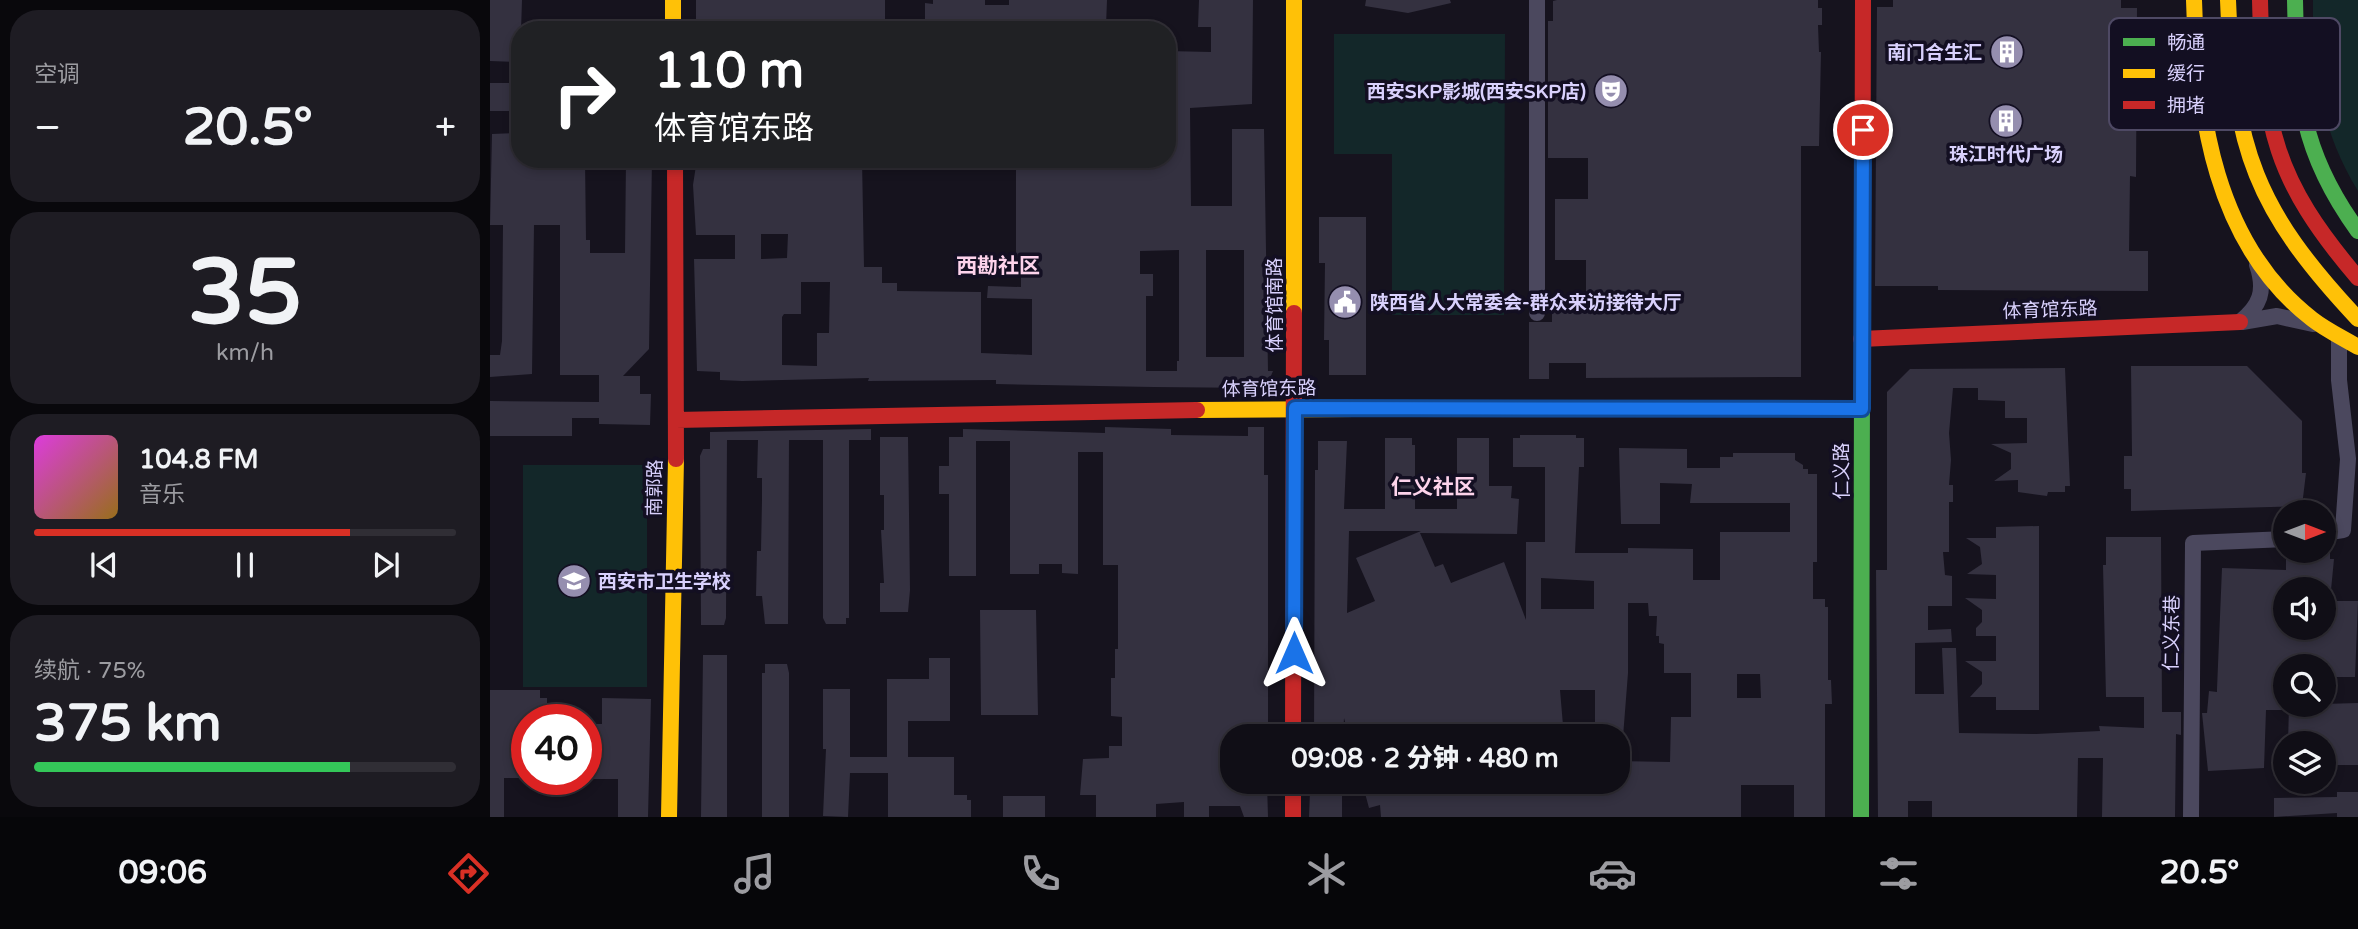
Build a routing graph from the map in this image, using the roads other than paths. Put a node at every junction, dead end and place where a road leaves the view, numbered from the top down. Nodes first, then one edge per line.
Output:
1 (673, 0) edge
2 (1294, 0) edge
3 (1537, 0) edge
4 (1863, 0) edge
5 (2194, 0) edge
6 (2228, 0) edge
7 (2260, 0) edge
8 (2295, 0) edge
9 (2194, 18) edge
10 (2229, 18) edge
11 (2260, 18) edge
12 (2295, 18) edge
13 (673, 21) edge
14 (2204, 130) edge
15 (2241, 130) edge
16 (2270, 130) edge
17 (2303, 130) edge
18 (675, 168) edge
19 (2358, 231) edge
20 (2253, 253) junction
21 (2358, 278) edge
22 (1537, 313) dead end
23 (2358, 318) edge
24 (2240, 322) junction
25 (2316, 324) junction
26 (2339, 338) junction
27 (1861, 339) junction
28 (2358, 347) edge
29 (1295, 408) junction
30 (1862, 409) junction
31 (676, 420) junction
32 (2336, 531) edge
33 (2273, 539) edge
34 (1293, 724) edge
35 (1293, 794) edge
36 (669, 817) edge
37 (1293, 817) edge
38 (1861, 817) edge
39 (2191, 817) edge

1 - 13 street
2 - 29 street, 体育馆南路
3 - 22 street
4 - 27 street, 仁义路
5 - 9 street
6 - 10 street
7 - 11 street
8 - 12 street
14 - 20 street
15 - 23 street
16 - 21 street
17 - 19 street
18 - 31 street, 南郭路
20 - 24 street
20 - 25 street
24 - 25 street
24 - 27 street, 体育馆东路
25 - 26 street
26 - 28 street
26 - 32 street
27 - 30 street, 仁义路
29 - 30 street, 体育馆东路
29 - 31 street, 体育馆东路
29 - 34 street, 体育馆南路
30 - 38 street, 仁义路
31 - 36 street, 南郭路
33 - 39 street, 仁义东巷
35 - 37 street

